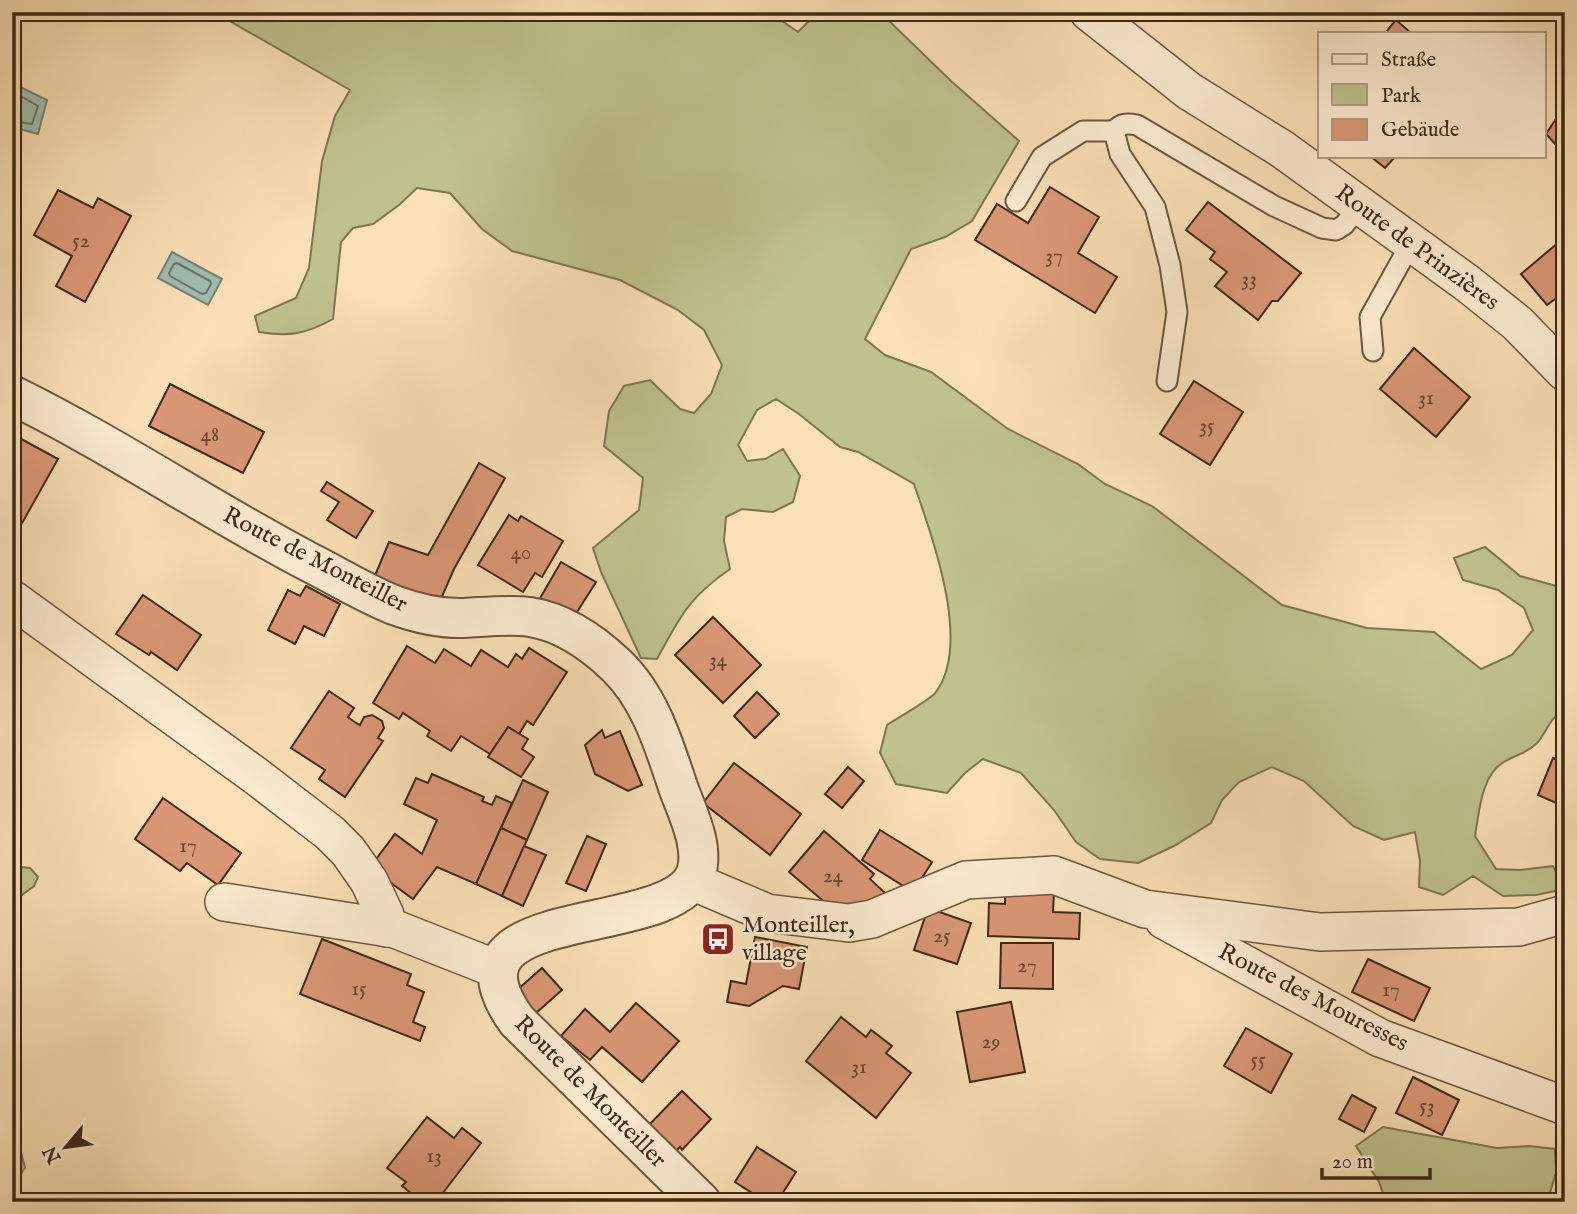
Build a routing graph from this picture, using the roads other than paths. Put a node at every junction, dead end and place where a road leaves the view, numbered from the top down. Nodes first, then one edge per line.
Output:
1 (1089, 12) edge
2 (1114, 131) junction
3 (1016, 201) dead end
4 (1360, 206) junction
5 (1414, 244) junction
6 (1373, 351) dead end
7 (1565, 372) edge
8 (1167, 381) dead end
9 (12, 395) edge
10 (12, 599) edge
11 (692, 881) junction
12 (224, 902) dead end
13 (1145, 909) junction
14 (1565, 914) edge
15 (387, 928) junction
16 (499, 970) junction
17 (1565, 1107) edge
18 (701, 1202) edge

1 - 4 street, Route de Prinzières
2 - 3 lane
2 - 4 lane
2 - 8 lane
4 - 5 street, Route de Prinzières
5 - 6 lane
5 - 7 street, Route de Prinzières
9 - 11 street, Route de Monteiller
10 - 15 street
11 - 13 street
11 - 16 street
12 - 15 street
13 - 14 street
13 - 17 street, Route des Mouresses
15 - 16 street
16 - 18 street, Route de Monteiller

